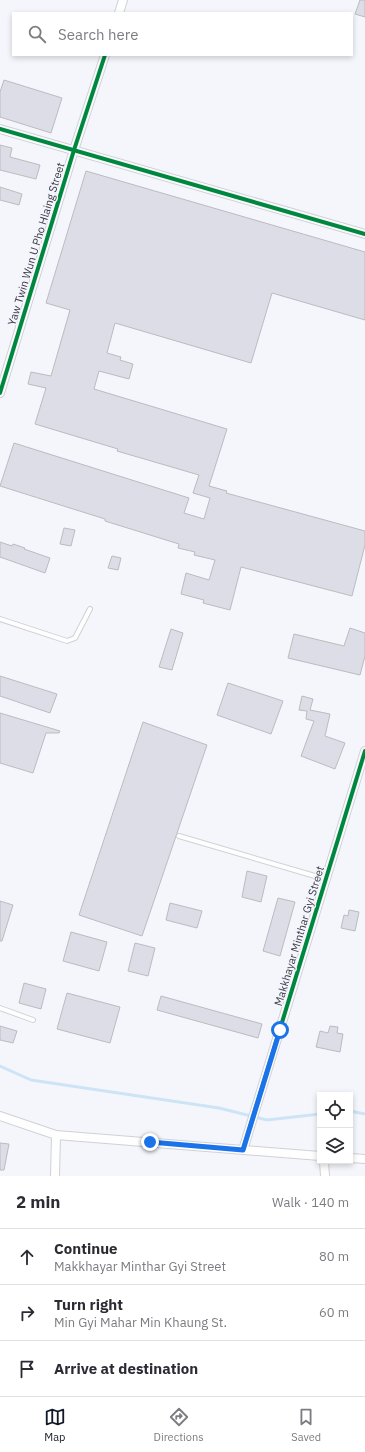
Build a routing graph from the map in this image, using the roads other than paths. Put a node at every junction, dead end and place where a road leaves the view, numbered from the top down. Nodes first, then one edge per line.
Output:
1 (123, 0) edge
2 (119, 12) edge
3 (105, 56) edge
4 (0, 129) edge
5 (74, 150) junction
6 (365, 234) edge
7 (0, 393) edge
8 (90, 609) dead end
9 (0, 620) edge
10 (365, 751) edge
11 (179, 836) dead end
12 (326, 879) junction
13 (0, 1008) edge
14 (33, 1020) dead end
15 (0, 1116) edge
16 (56, 1135) junction
17 (243, 1150) junction
18 (317, 1156) edge
19 (353, 1158) edge
20 (365, 1159) edge
21 (324, 1164) edge
22 (54, 1176) edge
23 (325, 1176) edge

1 - 2 street
3 - 5 street, Yaw Twin Wun U Pho Hlaing Street
4 - 5 street
5 - 6 street
5 - 7 street, Yaw Twin Wun U Pho Hlaing Street
8 - 9 lane
10 - 12 street, Makkhayar Minthar Gyi Street
11 - 12 lane
12 - 17 street, Makkhayar Minthar Gyi Street
13 - 14 lane
15 - 16 street
16 - 17 street
16 - 22 street
17 - 18 street
19 - 20 street
21 - 23 street

